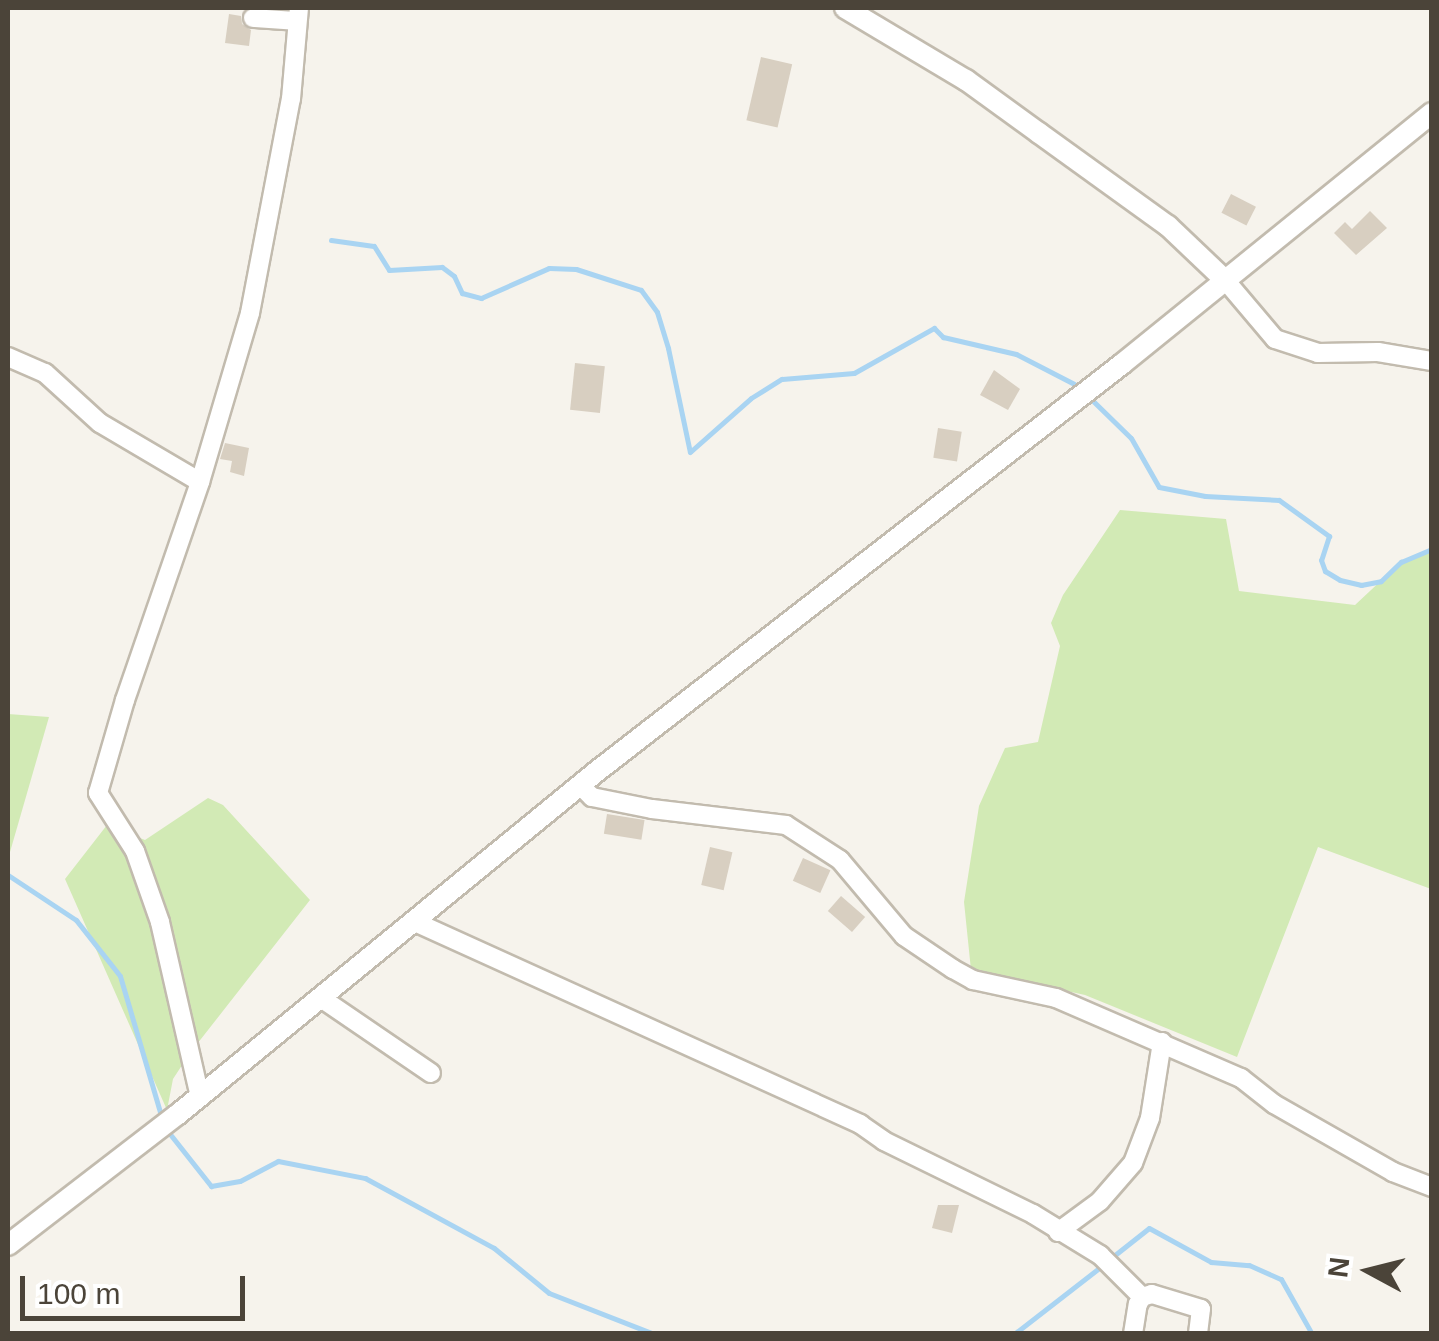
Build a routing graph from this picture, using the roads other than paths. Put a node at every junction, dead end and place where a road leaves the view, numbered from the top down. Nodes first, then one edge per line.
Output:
1 (845, 8) edge
2 (298, 14) edge
3 (253, 18) dead end
4 (1432, 113) edge
5 (1226, 281) junction
6 (8, 357) edge
7 (1432, 361) edge
8 (200, 482) junction
9 (580, 785) junction
10 (415, 922) junction
11 (321, 998) junction
12 (1162, 1042) junction
13 (431, 1073) dead end
14 (200, 1097) junction
15 (1432, 1187) edge
16 (1058, 1232) junction
17 (8, 1245) edge
18 (1142, 1297) junction
19 (1133, 1334) edge
20 (1198, 1334) edge

1 - 5 street
2 - 3 street
2 - 8 street
4 - 5 street
5 - 7 street
5 - 9 street
6 - 8 street
8 - 14 street
9 - 10 street
9 - 12 street
10 - 11 street
10 - 16 street
11 - 13 street
11 - 14 street
12 - 15 street
12 - 16 street
14 - 17 street
16 - 18 street
18 - 19 street
18 - 20 street

